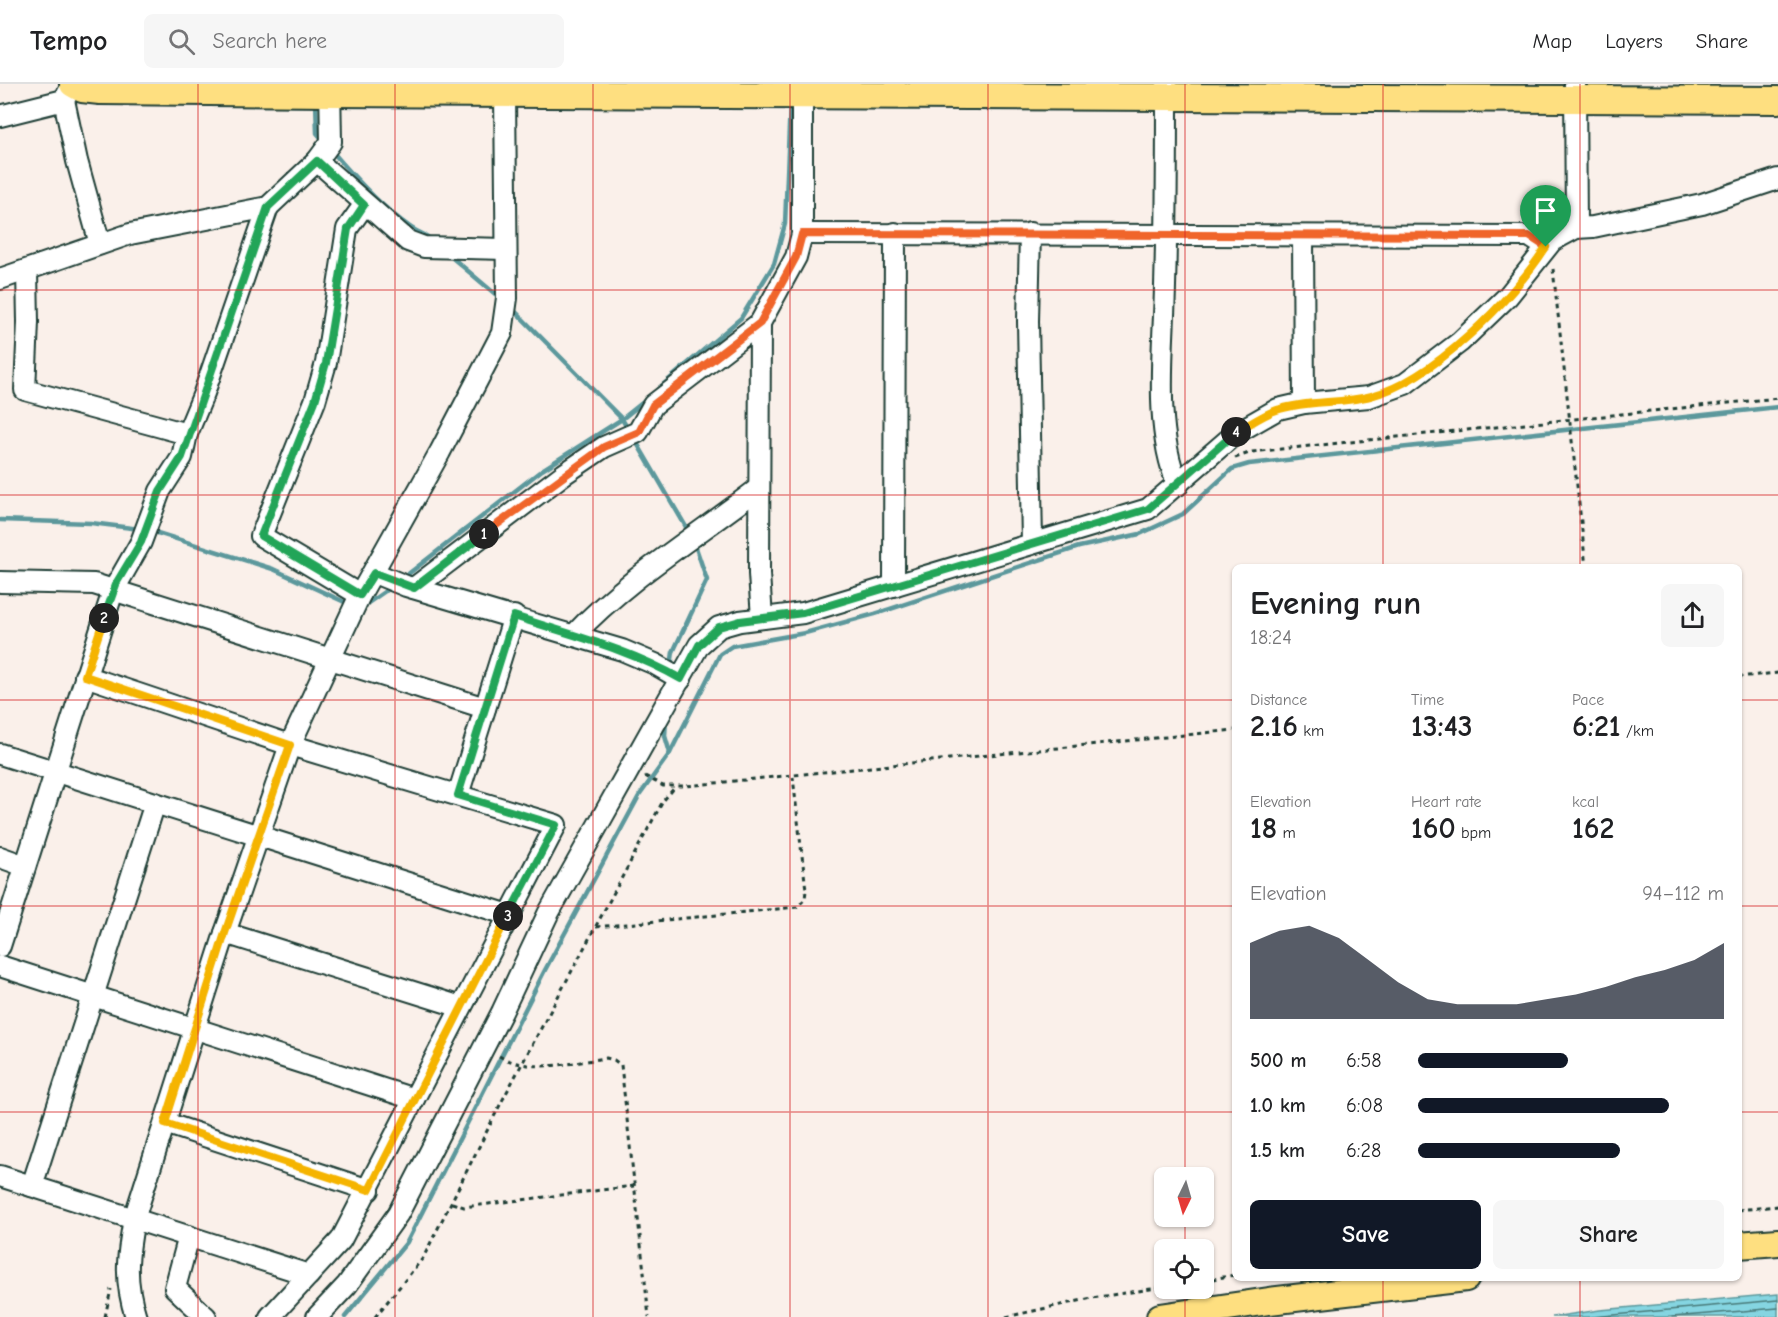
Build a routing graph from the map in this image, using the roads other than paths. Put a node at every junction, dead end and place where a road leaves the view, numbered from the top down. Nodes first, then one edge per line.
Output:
1 (330, 89) edge
2 (460, 89) edge
3 (579, 89) edge
4 (802, 89) edge
5 (70, 90) edge
6 (1167, 91) edge
7 (1575, 91) edge
8 (506, 94) junction
9 (1778, 100) edge
10 (0, 116) edge
11 (317, 161) junction
12 (1778, 179) edge
13 (364, 205) junction
14 (268, 207) junction
15 (1576, 228) junction
16 (895, 233) junction
17 (1029, 233) junction
18 (802, 234) junction
19 (1166, 235) junction
20 (1303, 236) junction
21 (100, 244) junction
22 (1546, 247) junction
23 (506, 249) junction
24 (27, 271) junction
25 (0, 279) edge
26 (760, 323) junction
27 (1304, 403) junction
28 (187, 434) junction
29 (1178, 485) junction
30 (759, 488) junction
31 (1032, 543) junction
32 (374, 573) junction
33 (0, 583) edge
34 (894, 586) junction
35 (414, 588) junction
36 (113, 591) junction
37 (360, 595) junction
38 (514, 616) junction
39 (762, 618) junction
40 (573, 636) junction
41 (330, 658) junction
42 (85, 676) junction
43 (681, 679) junction
44 (485, 708) junction
45 (290, 745) junction
46 (0, 753) edge
47 (56, 771) junction
48 (458, 795) junction
49 (155, 803) junction
50 (257, 836) junction
51 (0, 857) edge
52 (25, 866) junction
53 (509, 915) junction
54 (225, 933) junction
55 (0, 946) edge
56 (0, 966) edge
57 (94, 996) junction
58 (461, 1007) junction
59 (196, 1028) junction
60 (414, 1099) junction
61 (165, 1123) junction
62 (0, 1176) edge
63 (32, 1186) junction
64 (369, 1190) junction
65 (134, 1219) junction
66 (189, 1236) junction
67 (1778, 1242) edge
68 (1742, 1245) edge
69 (309, 1275) junction
70 (1440, 1281) edge
71 (136, 1317) edge
72 (206, 1317) edge
73 (270, 1317) edge
74 (317, 1317) edge
75 (1160, 1317) edge

1 - 2 main road
1 - 5 main road
1 - 11 street
2 - 8 main road
3 - 4 main road
3 - 8 main road
4 - 6 main road
4 - 18 street
5 - 10 street
5 - 21 street
6 - 7 main road
6 - 19 street
7 - 9 main road
7 - 15 street
8 - 23 street
11 - 13 street
11 - 14 street
12 - 15 street
13 - 23 street
13 - 37 street
14 - 21 street
14 - 28 street
15 - 22 street
16 - 17 street
16 - 18 street
16 - 34 street
17 - 19 street
17 - 31 street
18 - 26 street
19 - 20 street
19 - 29 street
20 - 22 street
20 - 27 street
21 - 24 street
22 - 27 street
23 - 32 street
24 - 25 street
24 - 28 street
26 - 30 street
26 - 35 street
27 - 29 street
28 - 36 street
29 - 31 street
30 - 39 street
30 - 40 street
31 - 34 street
32 - 35 street
32 - 37 street
33 - 36 street
34 - 39 street
35 - 38 street
36 - 41 street
36 - 42 street
37 - 41 street
38 - 40 street
38 - 44 street
39 - 43 street
40 - 43 street
41 - 44 street
41 - 45 street
42 - 45 street
42 - 47 street
43 - 74 street
44 - 48 street
45 - 48 street
45 - 50 street
46 - 47 street
47 - 49 street
47 - 52 street
48 - 53 street
49 - 50 street
49 - 57 street
50 - 53 street
50 - 54 street
51 - 52 street
52 - 55 street
53 - 58 street
54 - 58 street
54 - 59 street
56 - 57 street
57 - 59 street
57 - 63 street
58 - 60 street
59 - 60 street
59 - 61 street
60 - 64 street
61 - 64 street
61 - 65 street
62 - 63 street
63 - 65 street
64 - 69 street
65 - 66 street
65 - 71 street
66 - 69 street
66 - 72 street
67 - 68 main road
69 - 73 street
70 - 75 main road

